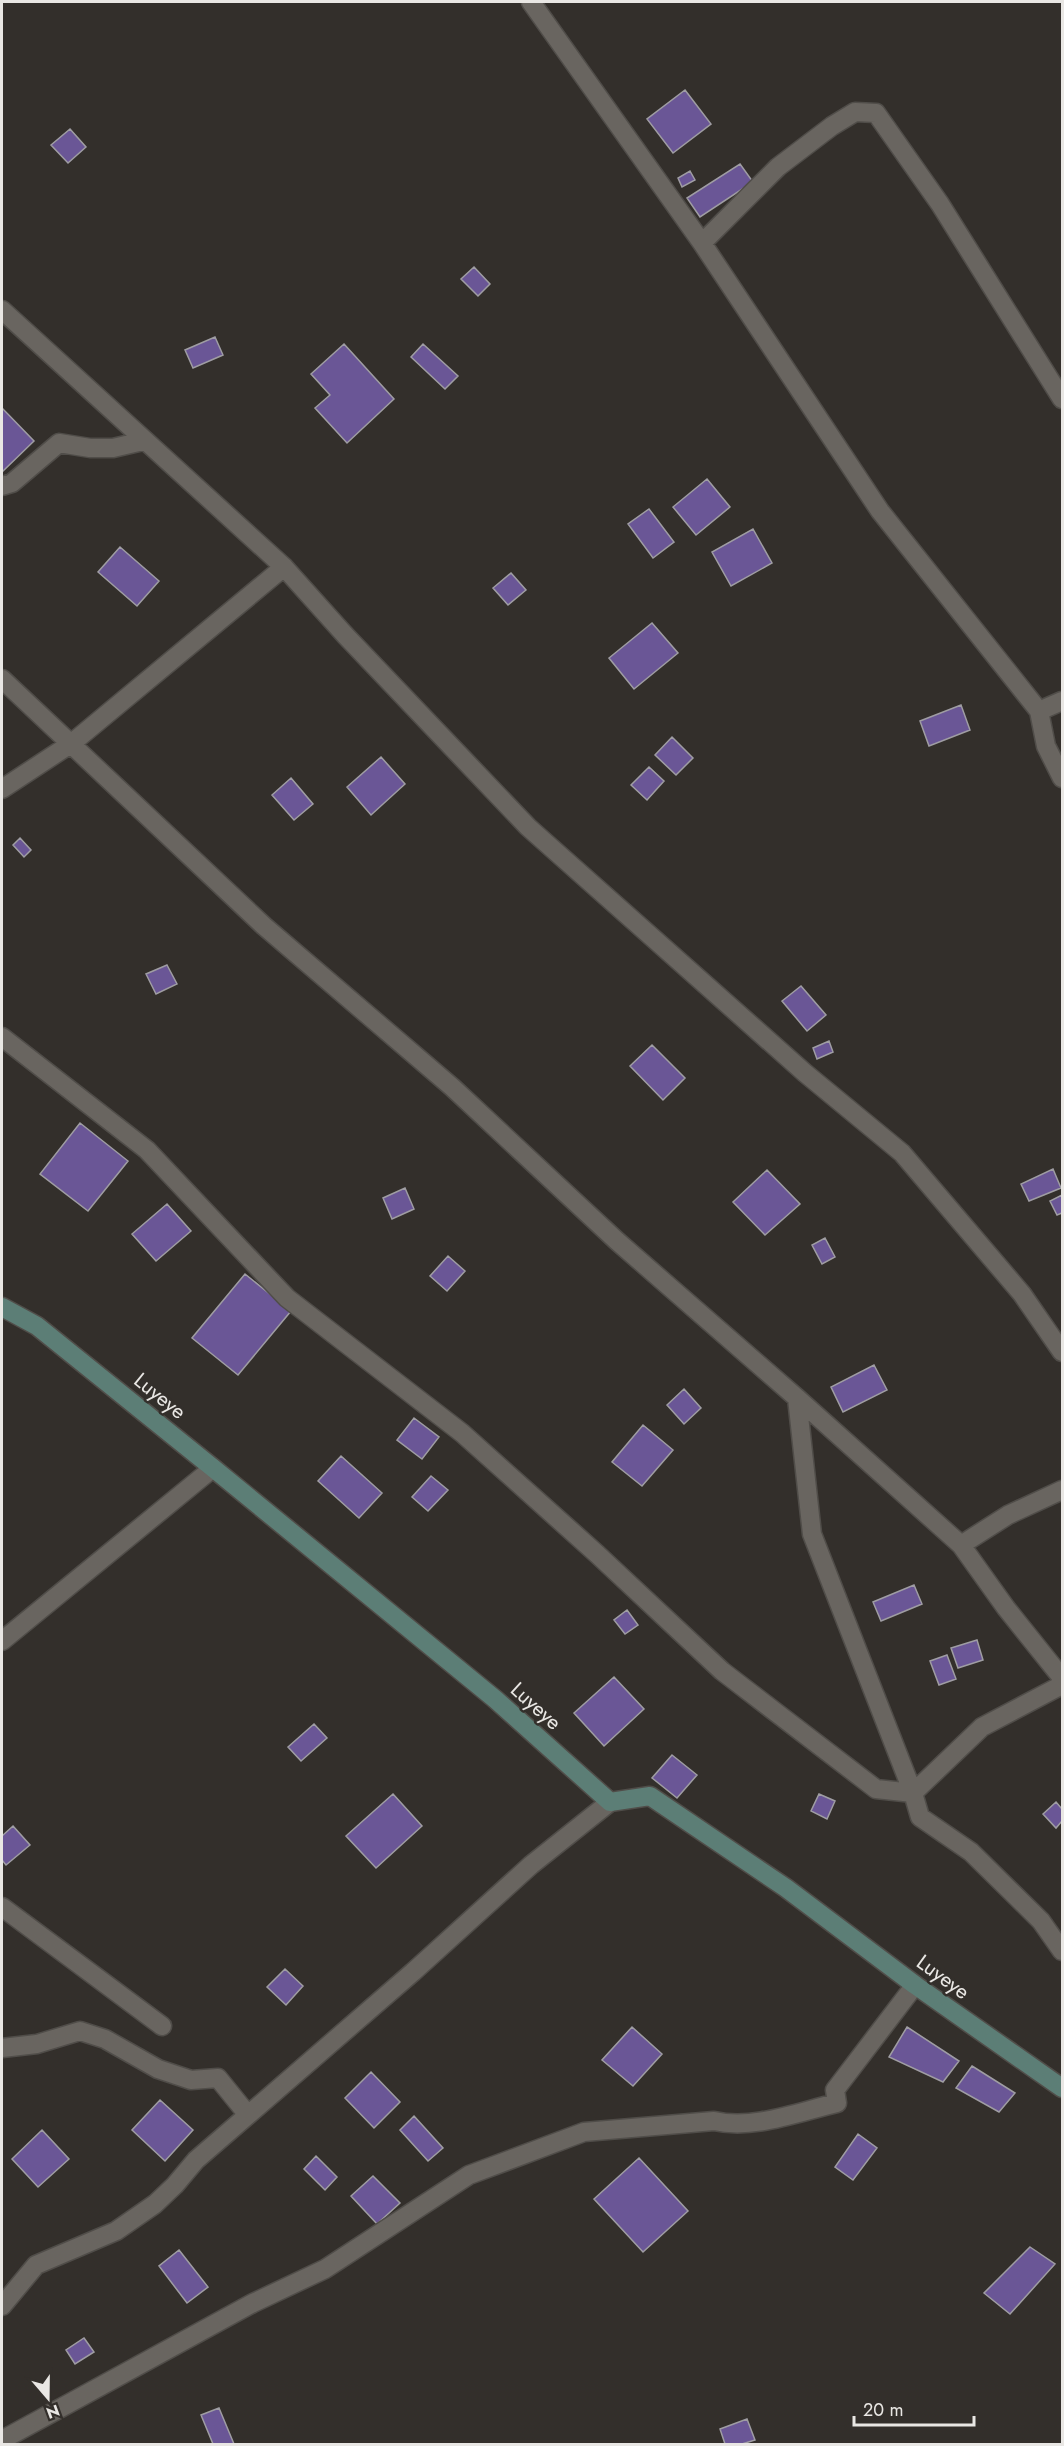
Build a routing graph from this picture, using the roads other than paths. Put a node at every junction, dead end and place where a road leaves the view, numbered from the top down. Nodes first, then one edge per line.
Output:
1 (532, 2) edge
2 (702, 243) junction
3 (2, 310) edge
4 (1062, 399) edge
5 (143, 441) junction
6 (2, 486) edge
7 (284, 567) junction
8 (2, 679) edge
9 (1062, 701) edge
10 (1039, 711) junction
11 (72, 743) junction
12 (1062, 778) edge
13 (2, 789) edge
14 (2, 1037) edge
15 (2, 1307) edge
16 (1062, 1352) edge
17 (797, 1398) junction
18 (213, 1468) junction
19 (1062, 1490) edge
20 (961, 1545) junction
21 (2, 1641) edge
22 (1062, 1678) edge
23 (1062, 1684) edge
24 (913, 1793) junction
25 (610, 1802) junction
26 (2, 1907) edge
27 (1062, 1951) edge
28 (915, 1985) junction
29 (162, 2026) dead end
30 (2, 2048) edge
31 (1062, 2088) edge
32 (248, 2115) junction
33 (2, 2306) edge
34 (2, 2440) edge

1 - 2 street
2 - 4 street
2 - 10 street
3 - 5 street
5 - 6 street
5 - 7 street
7 - 11 street
7 - 16 street
8 - 11 street
9 - 10 street
10 - 12 street
11 - 13 street
11 - 17 street
14 - 24 street
15 - 18 street, Luyeye
17 - 20 street
17 - 24 street
18 - 21 street
18 - 25 street, Luyeye
19 - 20 street
20 - 22 street
23 - 24 street
24 - 27 street
25 - 28 street, Luyeye
25 - 32 street
26 - 29 street
28 - 31 street, Luyeye
28 - 34 street
30 - 32 street
32 - 33 street

